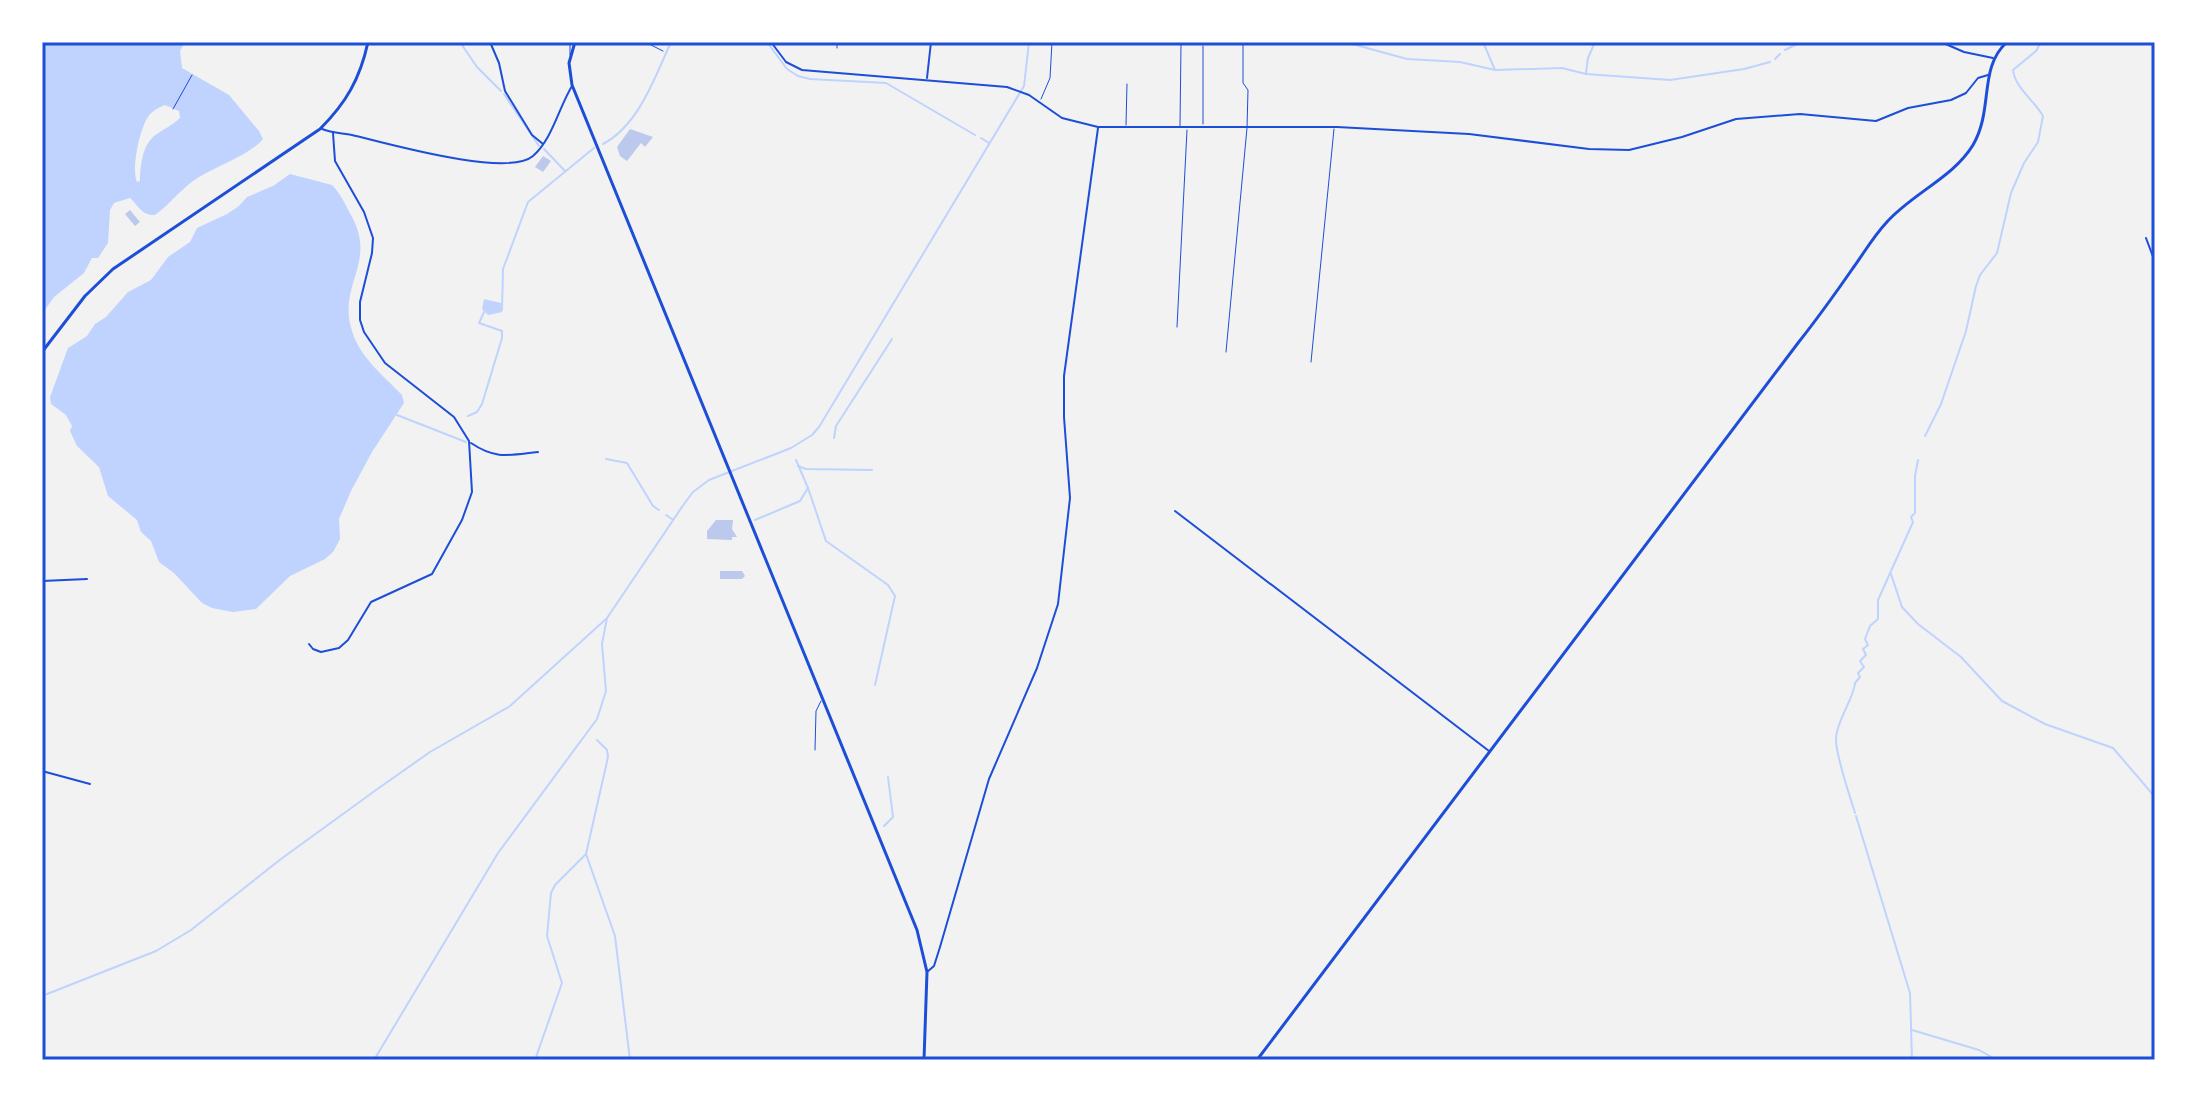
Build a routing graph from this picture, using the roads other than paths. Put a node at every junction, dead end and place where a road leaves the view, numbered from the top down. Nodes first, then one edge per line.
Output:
1 (368, 42) edge
2 (490, 42) edge
3 (572, 42) edge
4 (771, 42) edge
5 (837, 42) edge
6 (931, 42) edge
7 (1052, 42) edge
8 (1243, 42) edge
9 (1941, 42) edge
10 (2007, 42) edge
11 (1181, 45) dead end
12 (1203, 46) dead end
13 (837, 48) dead end
14 (1993, 58) junction
15 (1989, 75) junction
16 (927, 79) junction
17 (1127, 84) dead end
18 (572, 85) junction
19 (1039, 101) junction
20 (1334, 126) junction
21 (1098, 127) junction
22 (1180, 127) junction
23 (1187, 127) junction
24 (321, 128) junction
25 (1126, 128) junction
26 (1203, 128) junction
27 (1247, 128) junction
28 (333, 133) junction
29 (543, 145) junction
30 (2146, 238) dead end
31 (2149, 245) junction
32 (2155, 245) edge
33 (2155, 262) edge
34 (1177, 327) dead end
35 (42, 352) edge
36 (1226, 352) dead end
37 (1311, 362) dead end
38 (469, 441) junction
39 (538, 452) dead end
40 (1175, 511) dead end
41 (87, 579) dead end
42 (42, 581) edge
43 (309, 644) dead end
44 (824, 700) junction
45 (815, 750) dead end
46 (1489, 752) junction
47 (42, 771) edge
48 (90, 784) dead end
49 (927, 972) junction
50 (924, 1060) edge
51 (1257, 1060) edge

1 - 24 street
2 - 29 street
3 - 18 street
4 - 16 street
5 - 13 lane
6 - 16 street
7 - 19 lane
8 - 27 lane
9 - 14 street
10 - 14 street
11 - 22 lane
12 - 26 lane
14 - 15 street
15 - 20 street
15 - 46 street
16 - 19 street
17 - 25 lane
18 - 29 street
18 - 44 street
19 - 21 street
20 - 27 street
20 - 37 lane
21 - 25 street
21 - 49 street
22 - 23 street
22 - 25 street
23 - 26 street
23 - 34 lane
24 - 28 street
24 - 35 street
26 - 27 street
27 - 36 lane
28 - 29 street
28 - 38 street
30 - 31 street
31 - 32 street
31 - 33 street
38 - 39 street
38 - 43 street
40 - 46 street
41 - 42 street
44 - 45 lane
44 - 49 street
46 - 51 street
47 - 48 street
49 - 50 street

